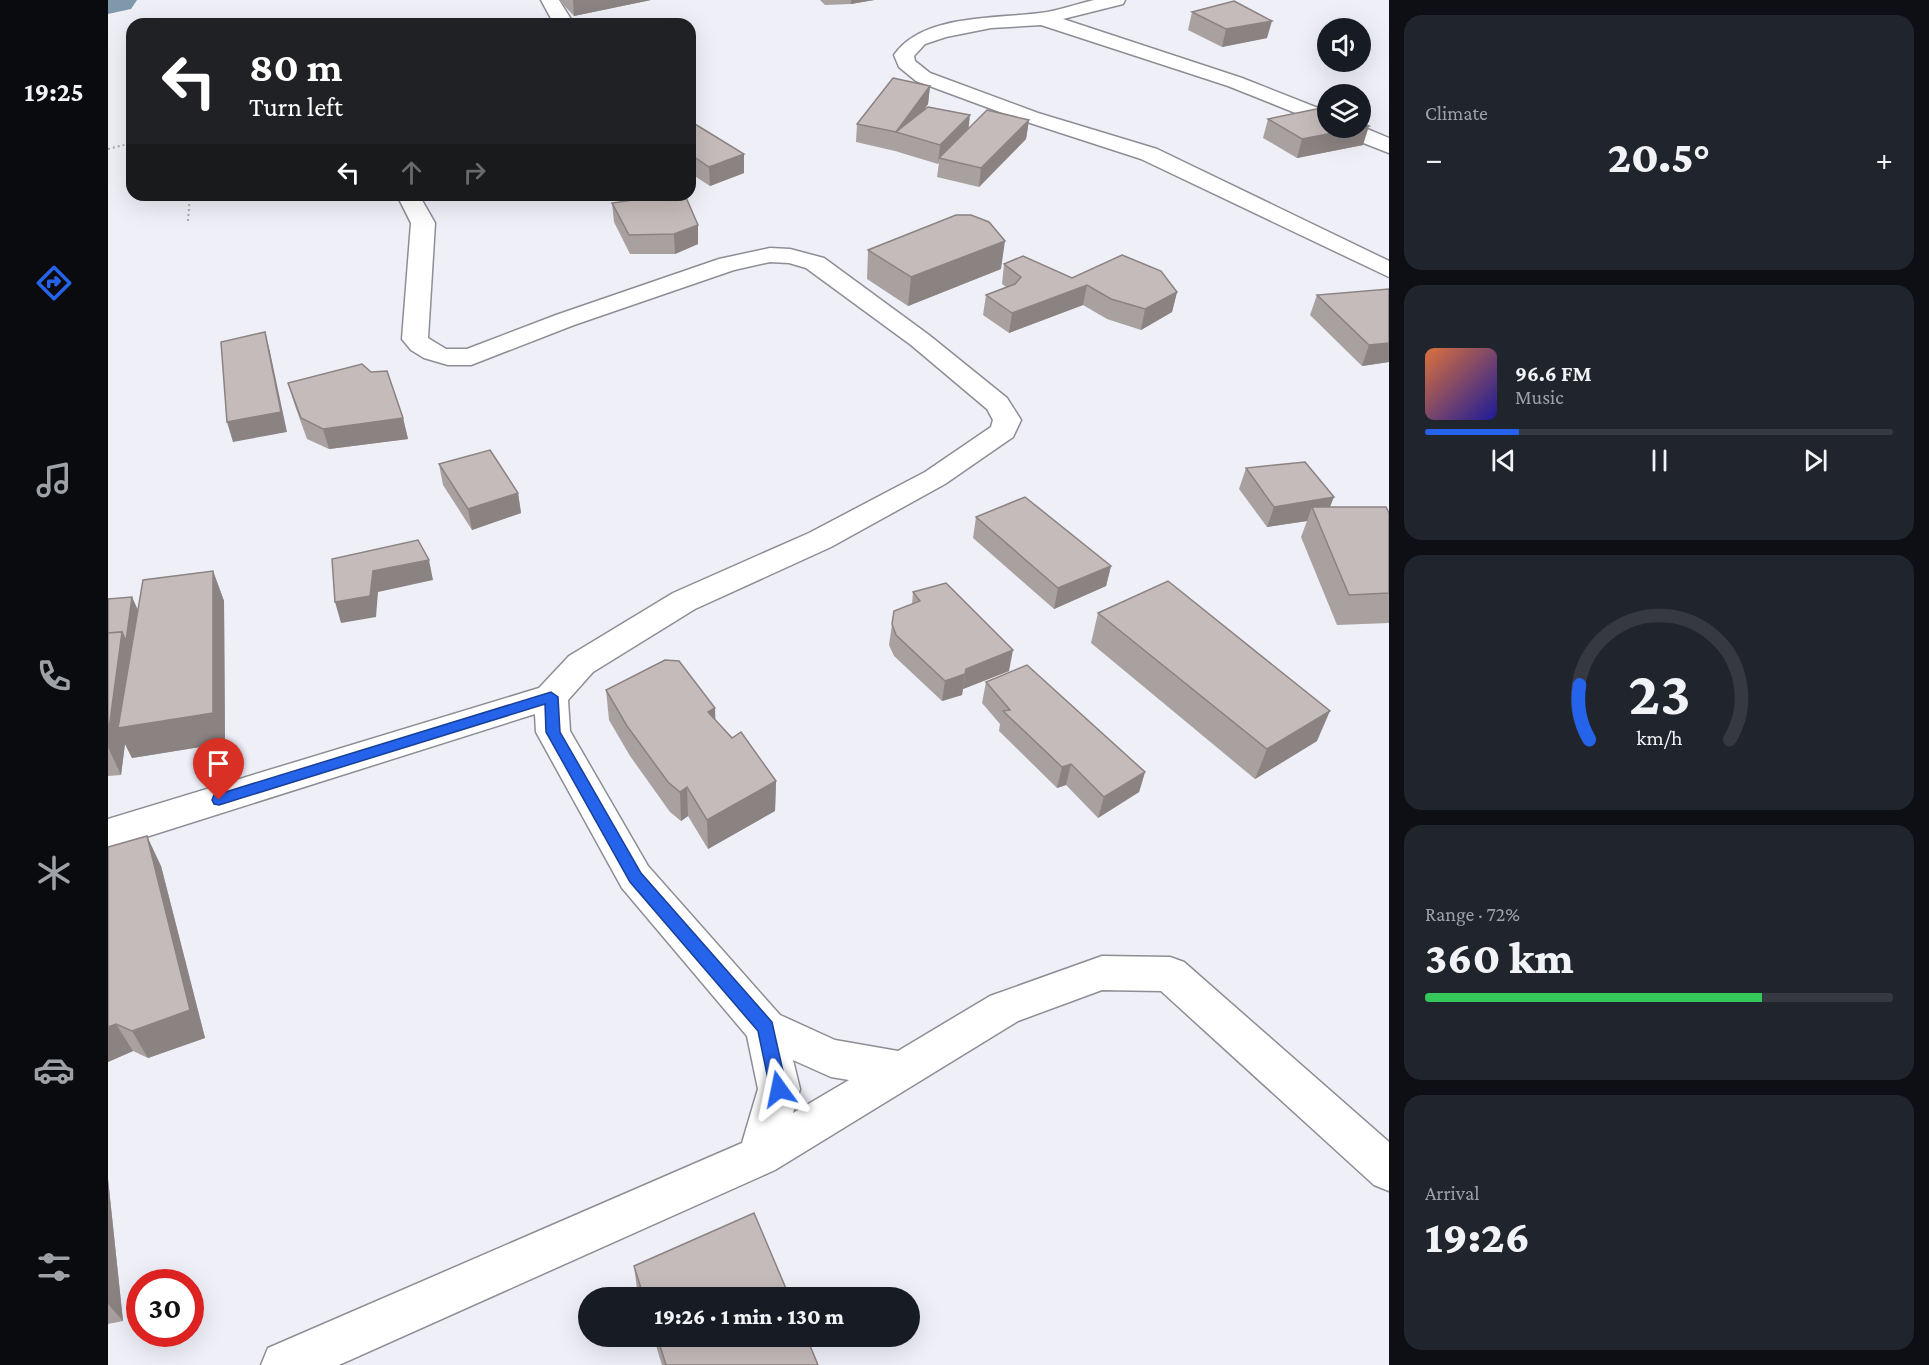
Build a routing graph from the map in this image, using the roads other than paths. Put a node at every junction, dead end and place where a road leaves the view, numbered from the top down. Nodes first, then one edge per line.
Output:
1 (550, 0) edge
2 (1116, 0) edge
3 (560, 18) edge
4 (1042, 19) junction
5 (1317, 116) edge
6 (1370, 138) edge
7 (1389, 146) edge
8 (418, 201) edge
9 (1389, 270) edge
10 (551, 697) junction
11 (108, 834) edge
12 (766, 1028) junction
13 (902, 1070) junction
14 (760, 1156) junction
15 (1389, 1170) edge
16 (285, 1365) edge

1 - 3 street
2 - 4 street
4 - 5 street
4 - 9 street
6 - 7 street
8 - 10 street
10 - 11 street
10 - 12 street
12 - 13 street
12 - 14 street
13 - 14 street
13 - 15 street
14 - 16 street

